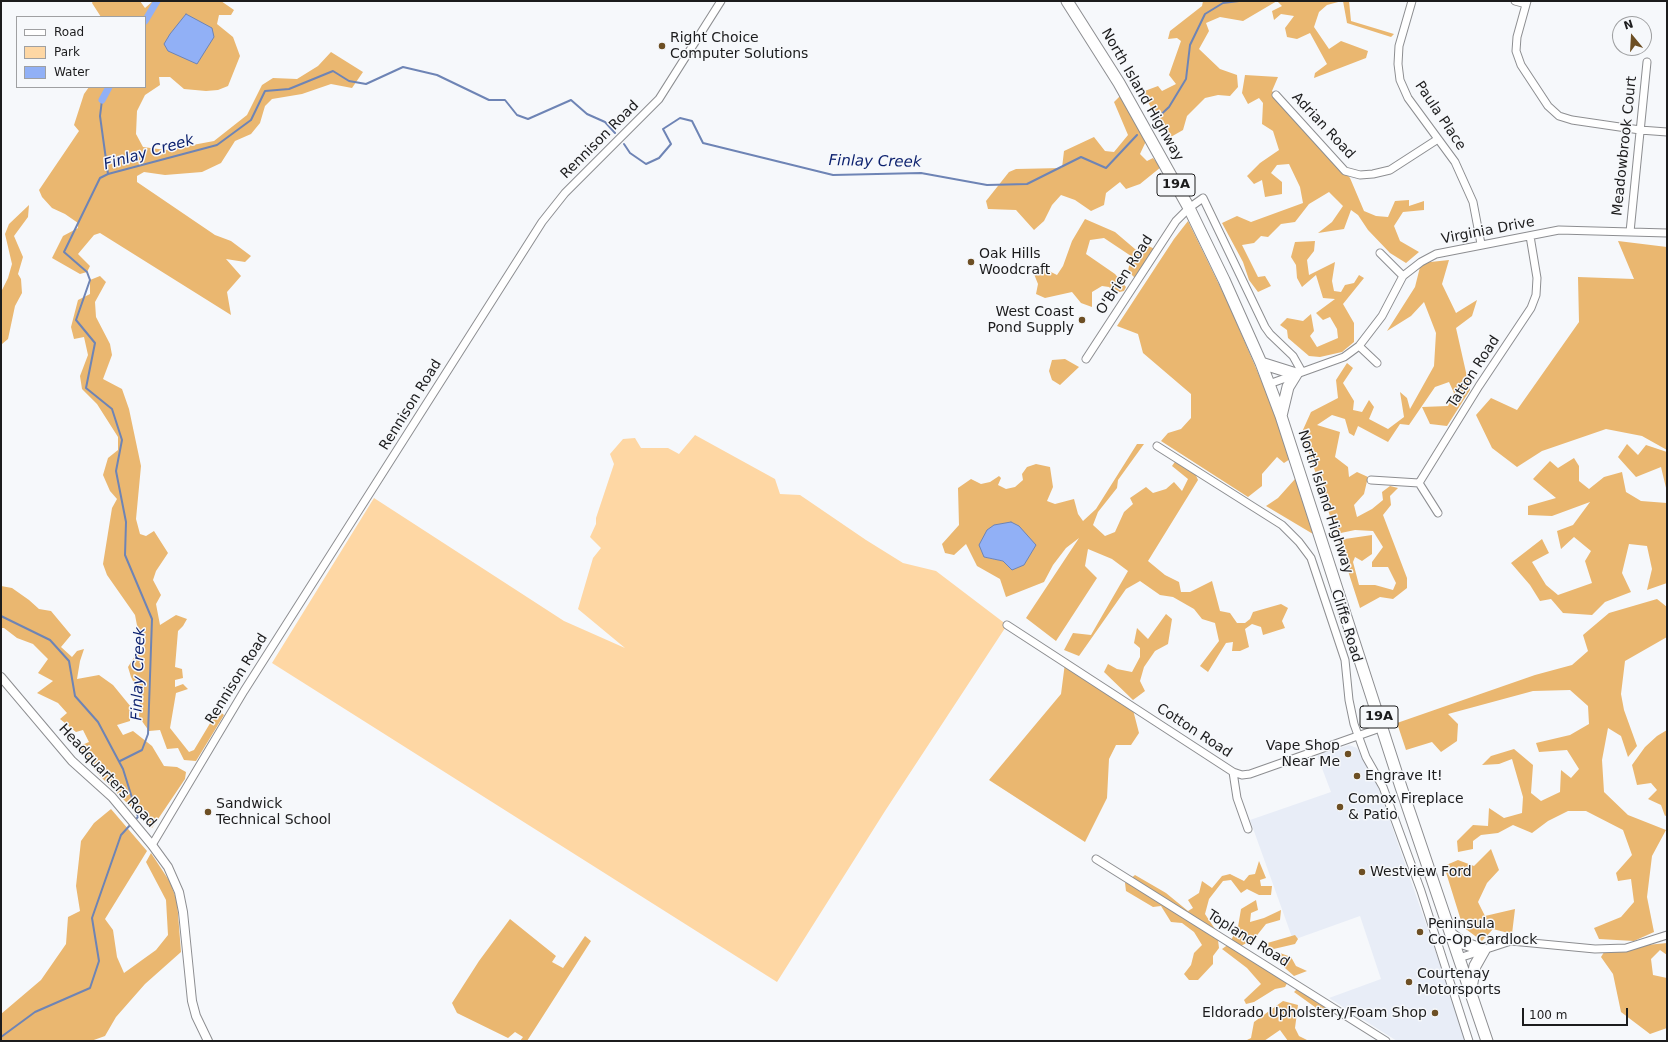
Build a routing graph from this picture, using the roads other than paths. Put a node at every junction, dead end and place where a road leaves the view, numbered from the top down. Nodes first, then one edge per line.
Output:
1 (721, 1) edge
2 (1067, 1) edge
3 (1077, 1) edge
4 (1412, 1) edge
5 (1515, 1) edge
6 (1527, 3) edge
7 (1077, 15) junction
8 (1647, 62) dead end
9 (1276, 95) dead end
10 (1640, 130) junction
11 (1667, 132) edge
12 (1438, 139) junction
13 (1189, 208) junction
14 (1630, 232) junction
15 (1667, 233) edge
16 (1530, 236) junction
17 (1481, 244) junction
18 (1380, 252) dead end
19 (1403, 276) junction
20 (1358, 346) junction
21 (1086, 359) dead end
22 (1261, 363) junction
23 (1377, 363) dead end
24 (1300, 373) junction
25 (1269, 384) junction
26 (1281, 416) junction
27 (1157, 446) dead end
28 (1371, 480) dead end
29 (1419, 483) junction
30 (1438, 513) dead end
31 (1007, 625) dead end
32 (1, 677) edge
33 (1383, 727) junction
34 (1358, 736) junction
35 (1233, 772) junction
36 (1248, 829) dead end
37 (152, 845) junction
38 (1096, 859) dead end
39 (1452, 934) junction
40 (1667, 935) edge
41 (1484, 950) junction
42 (1459, 958) junction
43 (1470, 992) junction
44 (208, 1041) edge
45 (1386, 1041) edge
46 (1469, 1041) edge
47 (1487, 1041) edge

1 - 37 street, Rennison Road
2 - 7 main road, North Island Highway / 19A
3 - 7 main road
4 - 12 street, Paula Place
5 - 6 street
6 - 10 street
7 - 13 main road, North Island Highway / 19A
8 - 10 street, Meadowbrook Court
9 - 12 street, Adrian Road
10 - 11 street
10 - 14 street, Meadowbrook Court
12 - 17 street, Paula Place
13 - 21 street, O'Brien Road
13 - 22 main road, North Island Highway / 19A
13 - 24 street, O'Brien Road
14 - 15 street, Virginia Drive
14 - 16 street, Virginia Drive
16 - 17 street, Virginia Drive
16 - 29 street, Tatton Road
17 - 19 street, Virginia Drive
18 - 19 street
19 - 20 street, Virginia Drive
20 - 23 street
20 - 24 street, Virginia Drive
22 - 24 main road
22 - 25 main road, North Island Highway / 19A
24 - 25 street, Virginia Drive
24 - 26 main road
25 - 26 main road, North Island Highway / 19A
26 - 33 main road, North Island Highway / 19A
27 - 34 street, Cliffe Road
28 - 29 street
29 - 30 street
31 - 35 street, Cotton Road
32 - 37 street, Headquarters Road
33 - 34 street, Cotton Road
33 - 39 main road, North Island Highway / 19A
34 - 35 street, Cotton Road
34 - 46 street, Cliffe Road
35 - 36 street
37 - 44 street, Headquarters Road
38 - 45 street, Topland Road
39 - 41 main road
39 - 42 main road, North Island Highway / 19A
40 - 41 street
41 - 42 street
41 - 43 main road
42 - 43 main road, North Island Highway / 19A
43 - 47 main road, North Island Highway / 19A

